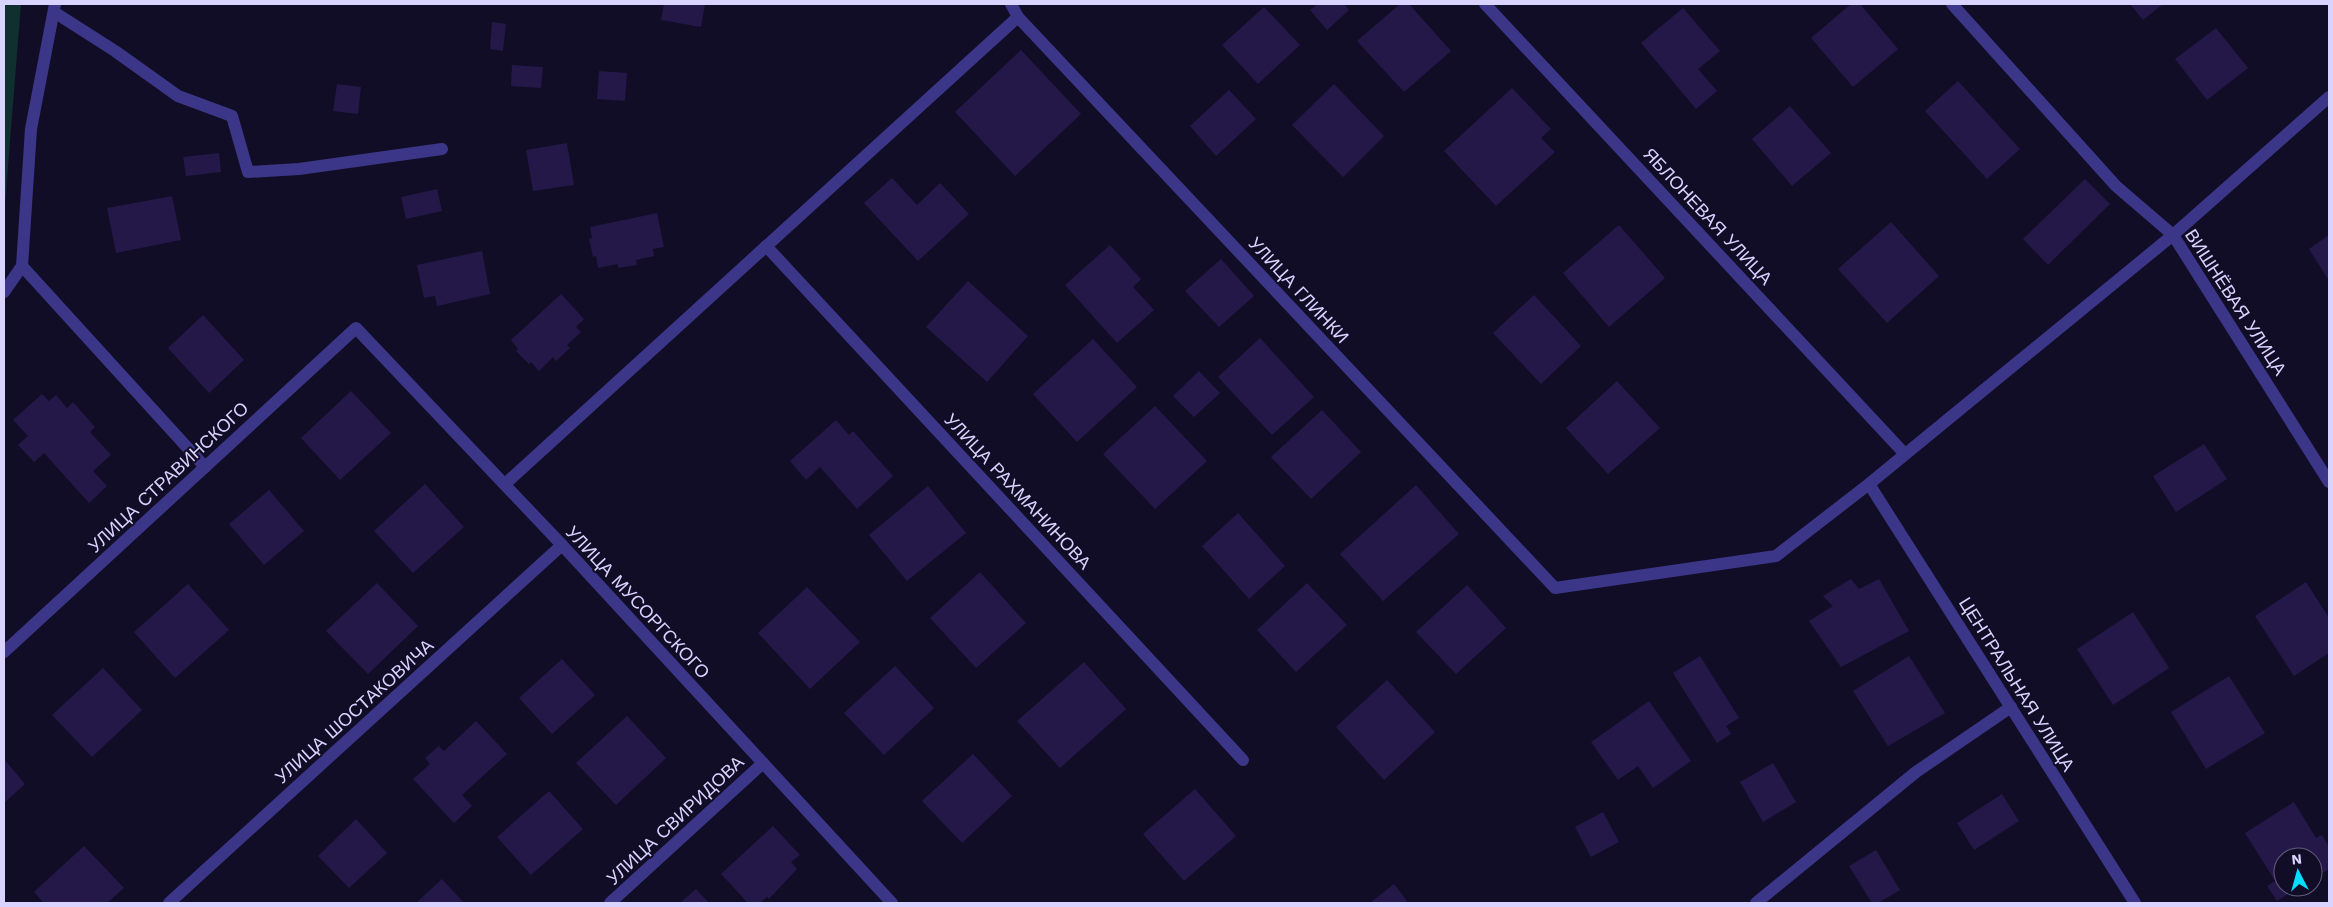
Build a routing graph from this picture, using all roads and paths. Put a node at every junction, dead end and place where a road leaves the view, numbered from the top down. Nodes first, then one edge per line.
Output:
1 (1011, 4) edge
2 (1485, 4) edge
3 (1952, 4) edge
4 (55, 8) edge
5 (1018, 17) junction
6 (2329, 97) edge
7 (442, 149) dead end
8 (2173, 235) junction
9 (766, 246) junction
10 (22, 266) junction
11 (4, 292) edge
12 (356, 328) joint
13 (1904, 453) junction
14 (205, 467) junction
15 (2329, 482) edge
16 (505, 484) junction
17 (1868, 484) junction
18 (562, 545) junction
19 (4, 652) edge
20 (2011, 707) junction
21 (1243, 760) dead end
22 (763, 763) junction
23 (169, 903) edge
24 (610, 903) edge
25 (892, 903) edge
26 (1756, 903) edge
27 (2134, 903) edge

1 - 5 street, УЛИЦА ГЛИНКИ
2 - 13 street, ЯБЛОНЕВАЯ УЛИЦА
3 - 8 street, ВИШНЁВАЯ УЛИЦА
4 - 7 street
4 - 10 street
5 - 9 street
5 - 17 street, УЛИЦА ГЛИНКИ
6 - 8 street
8 - 13 street
8 - 15 street, ВИШНЁВАЯ УЛИЦА
9 - 16 street
9 - 21 street, УЛИЦА РАХМАНИНОВА
10 - 11 street
10 - 14 street
12 - 14 street, УЛИЦА СТРАВИНСКОГО
12 - 16 street, УЛИЦА МУСОРГСКОГО
13 - 17 street
14 - 19 street, УЛИЦА СТРАВИНСКОГО
16 - 18 street, УЛИЦА МУСОРГСКОГО
17 - 20 street, ЦЕНТРАЛЬНАЯ УЛИЦА
18 - 22 street, УЛИЦА МУСОРГСКОГО
18 - 23 street, УЛИЦА ШОСТАКОВИЧА
20 - 26 street
20 - 27 street, ЦЕНТРАЛЬНАЯ УЛИЦА
22 - 24 street, УЛИЦА СВИРИДОВА
22 - 25 street, УЛИЦА МУСОРГСКОГО

